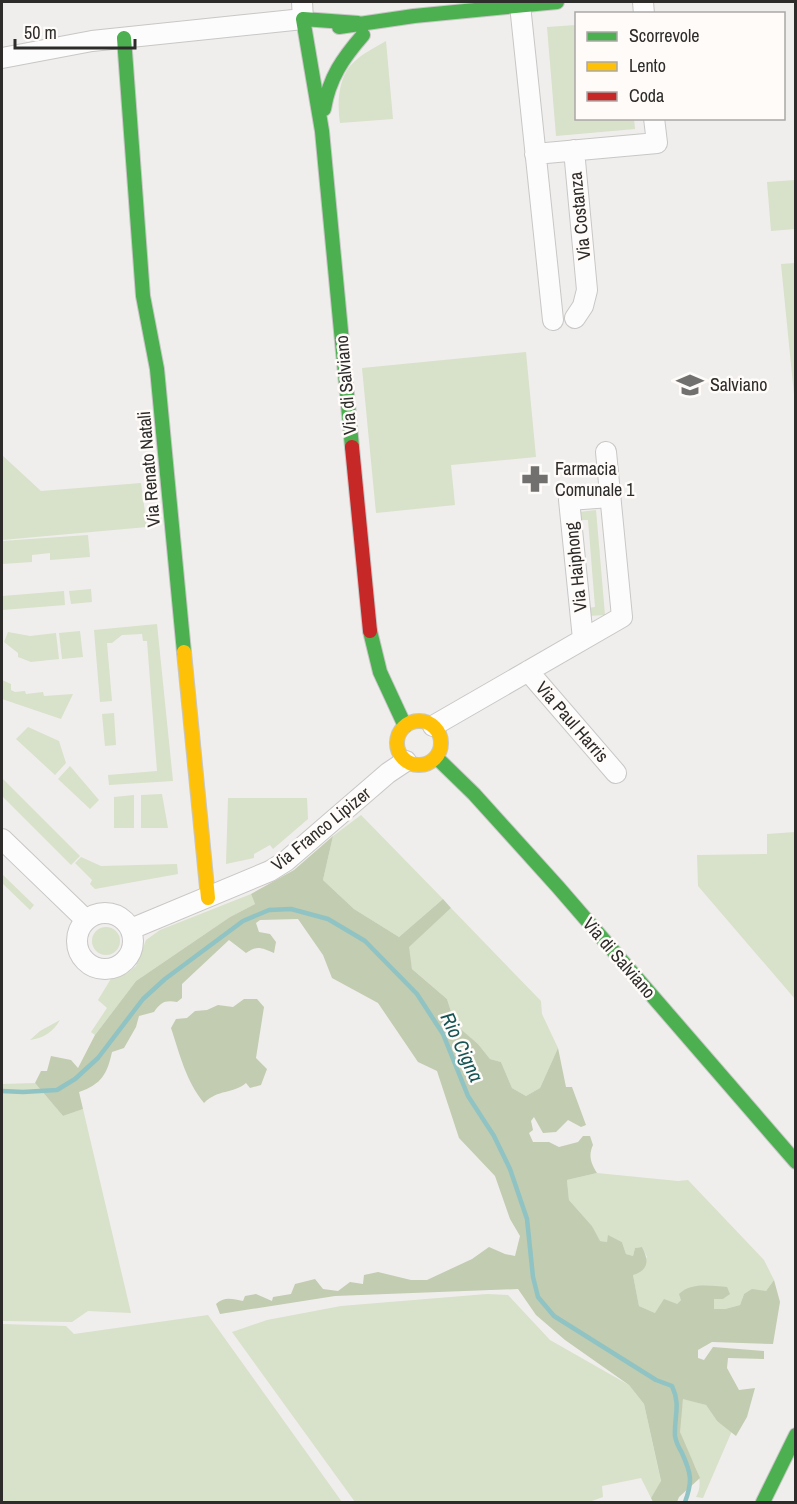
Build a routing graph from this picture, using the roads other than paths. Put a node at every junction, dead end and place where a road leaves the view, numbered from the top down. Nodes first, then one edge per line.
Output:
1 (557, 2) edge
2 (520, 5) junction
3 (431, 8) edge
4 (310, 28) edge
5 (361, 29) junction
6 (124, 38) junction
7 (2, 58) edge
8 (654, 120) edge
9 (322, 131) junction
10 (574, 150) junction
11 (535, 154) junction
12 (576, 318) dead end
13 (553, 320) dead end
14 (606, 452) dead end
15 (610, 497) junction
16 (583, 639) junction
17 (528, 671) junction
18 (405, 726) junction
19 (433, 726) junction
20 (437, 758) junction
21 (406, 761) junction
22 (616, 773) dead end
23 (2, 839) edge
24 (208, 898) junction
25 (86, 920) junction
26 (131, 929) junction
27 (795, 1162) edge
28 (795, 1435) edge
29 (764, 1503) edge

1 - 2 main road
2 - 3 main road
2 - 11 street
3 - 5 main road
4 - 5 main road
4 - 5 main road
4 - 6 street
4 - 9 main road, Via di Salviano
5 - 9 main road
6 - 7 street
6 - 24 main road, Via Renato Natali
8 - 10 street
9 - 18 main road, Via di Salviano
10 - 11 street, Via Costanza
10 - 12 street, Via Costanza
11 - 13 street
14 - 15 street, Via Haiphong
15 - 16 street, Via Haiphong
15 - 16 street, Via Haiphong
16 - 17 street, Via Haiphong
17 - 19 street, Via Haiphong
17 - 22 street, Via Paul Harris
18 - 19 main road
18 - 21 main road
19 - 20 main road
20 - 21 main road
20 - 27 main road, Via di Salviano
21 - 24 street, Via Franco Lipizer
23 - 25 street
24 - 26 street, Via Franco Lipizer
25 - 26 street
25 - 26 street
28 - 29 main road

